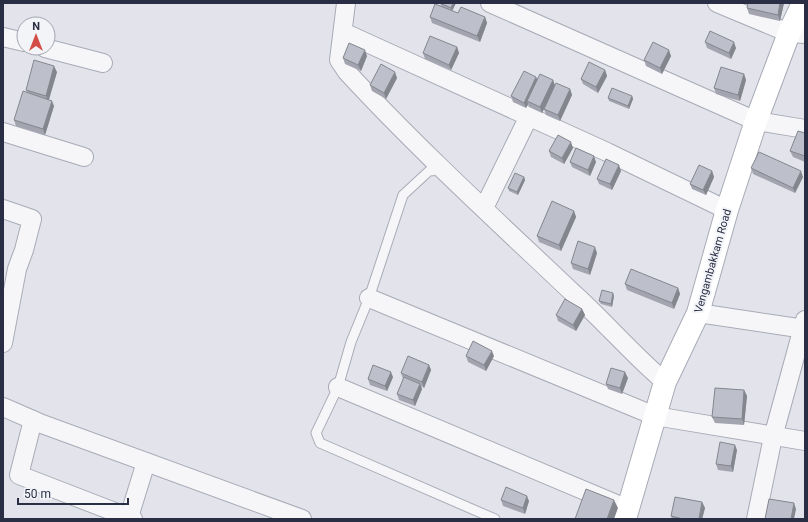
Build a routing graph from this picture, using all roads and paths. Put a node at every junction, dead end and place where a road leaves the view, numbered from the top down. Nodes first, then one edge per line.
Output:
1 (346, 3) edge
2 (490, 3) edge
3 (717, 3) edge
4 (803, 3) edge
5 (343, 32) junction
6 (797, 33) edge
7 (3, 37) edge
8 (16, 40) edge
9 (56, 51) edge
10 (103, 63) dead end
11 (528, 116) junction
12 (756, 121) junction
13 (805, 129) edge
14 (3, 132) edge
15 (84, 157) dead end
16 (444, 170) junction
17 (484, 208) junction
18 (3, 209) edge
19 (727, 210) junction
20 (369, 298) junction
21 (698, 313) junction
22 (804, 326) edge
23 (3, 343) edge
24 (665, 382) junction
25 (338, 387) junction
26 (3, 407) edge
27 (655, 416) junction
28 (32, 420) junction
29 (773, 437) junction
30 (805, 441) edge
31 (146, 462) junction
32 (626, 514) edge
33 (131, 518) edge
34 (302, 519) edge
35 (495, 519) edge
36 (756, 519) edge

1 - 5 street
2 - 12 street
3 - 6 street
4 - 6 main road, Vengambakkam Road
5 - 11 street
5 - 16 street
6 - 12 main road, Vengambakkam Road
7 - 8 street
9 - 10 street
11 - 17 street
11 - 19 street
12 - 13 street
12 - 19 main road, Vengambakkam Road
14 - 15 street
16 - 17 street
16 - 20 lane
17 - 24 street
18 - 23 street
19 - 21 main road, Vengambakkam Road
20 - 25 lane
20 - 27 street
21 - 22 street
21 - 24 main road, Vengambakkam Road
22 - 29 street
24 - 27 main road, Vengambakkam Road
25 - 32 street
25 - 35 lane
26 - 28 street
27 - 29 street
27 - 32 main road, Vengambakkam Road
28 - 31 street
28 - 33 street
29 - 30 street
29 - 36 street
31 - 33 street
31 - 34 street

